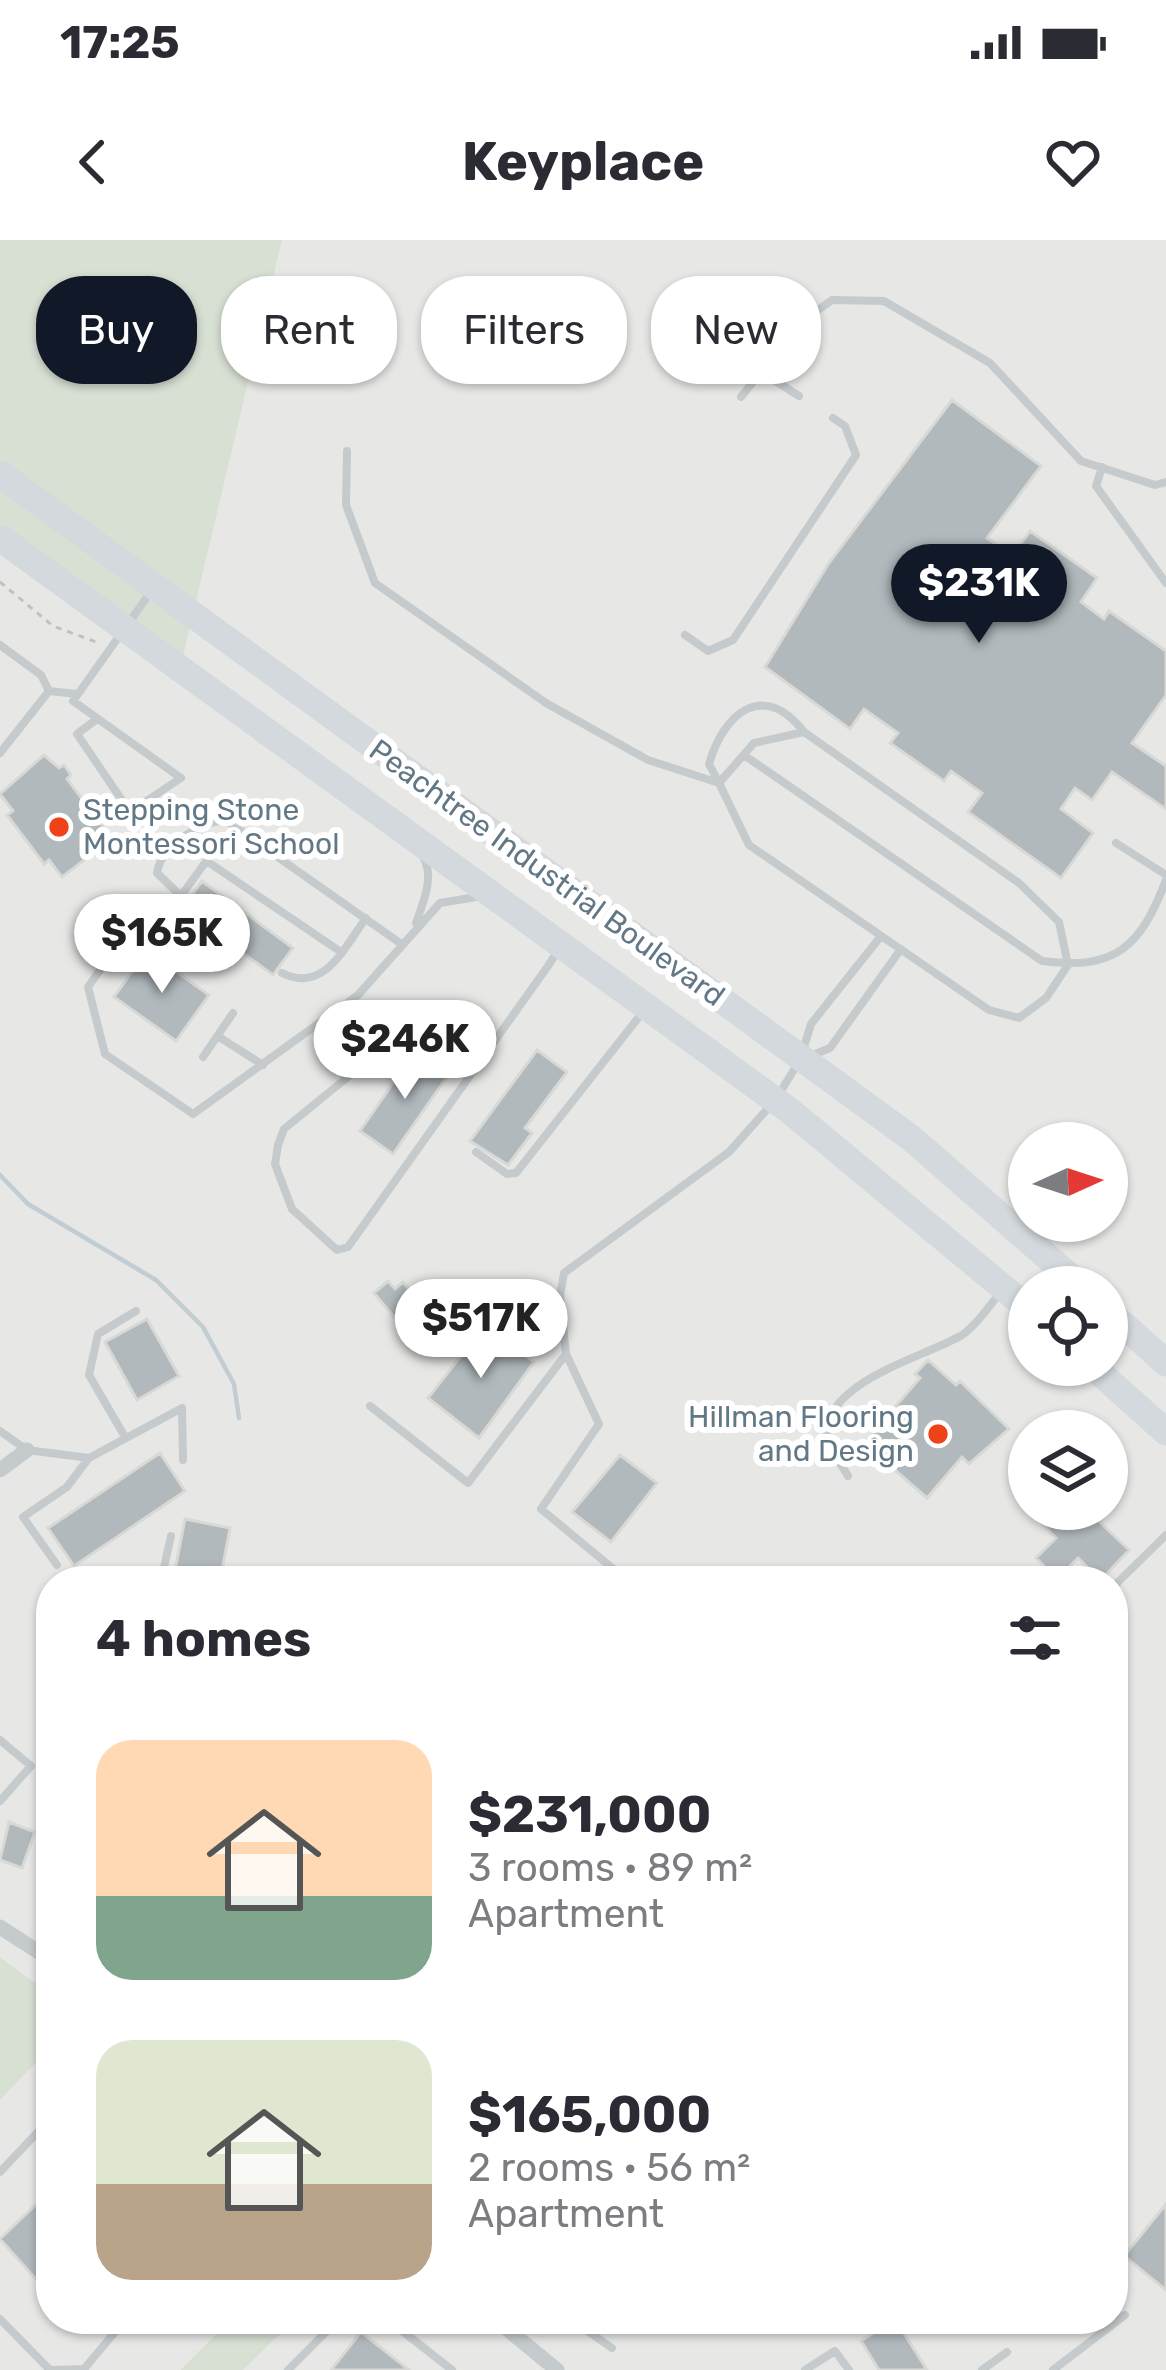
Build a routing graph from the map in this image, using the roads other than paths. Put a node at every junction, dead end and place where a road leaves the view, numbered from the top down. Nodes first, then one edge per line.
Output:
1 (821, 308) edge
2 (751, 384) edge
3 (780, 384) edge
4 (799, 396) dead end
5 (741, 397) dead end
6 (833, 418) dead end
7 (347, 452) dead end
8 (1102, 467) junction
9 (0, 474) edge
10 (1166, 482) edge
11 (0, 538) edge
12 (1166, 584) edge
13 (154, 586) junction
14 (128, 631) junction
15 (686, 635) dead end
16 (0, 645) edge
17 (49, 691) junction
18 (79, 694) junction
19 (97, 718) junction
20 (804, 732) junction
21 (0, 753) edge
22 (744, 754) junction
23 (719, 783) junction
24 (243, 832) junction
25 (408, 836) junction
26 (1116, 843) dead end
27 (208, 862) junction
28 (1166, 878) edge
29 (496, 899) junction
30 (366, 918) junction
31 (416, 924) junction
32 (881, 936) junction
33 (400, 943) junction
34 (117, 946) dead end
35 (562, 946) junction
36 (901, 950) junction
37 (341, 952) junction
38 (1068, 965) junction
39 (282, 973) dead end
40 (646, 1007) junction
41 (233, 1013) dead end
42 (219, 1037) junction
43 (203, 1057) dead end
44 (800, 1060) junction
45 (478, 1064) junction
46 (263, 1065) junction
47 (776, 1100) junction
48 (476, 1152) dead end
49 (1058, 1266) edge
50 (1005, 1288) junction
51 (1008, 1291) edge
52 (136, 1311) dead end
53 (1128, 1329) edge
54 (1162, 1349) edge
55 (566, 1354) junction
56 (1115, 1386) edge
57 (370, 1406) dead end
58 (0, 1431) edge
59 (1166, 1432) edge
60 (125, 1437) junction
61 (27, 1450) junction
62 (89, 1457) junction
63 (183, 1460) dead end
64 (0, 1470) edge
65 (848, 1476) dead end
66 (1166, 1535) edge
67 (171, 1536) dead end
68 (57, 1565) dead end
69 (164, 1566) edge
70 (610, 1566) edge
71 (1128, 1572) edge
72 (0, 1740) edge
73 (0, 1801) edge
74 (0, 1927) edge
75 (36, 1950) edge
76 (36, 2134) edge
77 (0, 2172) edge
78 (0, 2319) edge
79 (113, 2334) edge
80 (324, 2334) edge
81 (406, 2334) edge
82 (513, 2334) edge
83 (592, 2334) edge
84 (1100, 2334) edge
85 (612, 2348) dead end
86 (1007, 2352) dead end
87 (288, 2370) edge
88 (452, 2370) edge
89 (557, 2370) edge
90 (805, 2370) edge
91 (848, 2370) edge
92 (982, 2370) edge
93 (1053, 2370) edge

1 - 8 lane
2 - 5 lane
3 - 4 lane
6 - 15 lane
7 - 23 lane
8 - 10 lane
8 - 12 lane
9 - 13 highway, Peachtree Industrial Boulevard
11 - 14 highway, Peachtree Industrial Boulevard
13 - 14 lane
13 - 44 highway, Peachtree Industrial Boulevard
14 - 18 lane
14 - 25 highway, Peachtree Industrial Boulevard
16 - 17 lane
17 - 18 lane
17 - 21 lane
18 - 19 lane
19 - 19 lane
20 - 22 lane
20 - 23 lane
20 - 38 lane
22 - 23 lane
22 - 38 lane
23 - 32 lane
24 - 27 lane
24 - 27 lane
24 - 30 lane
25 - 29 highway, Peachtree Industrial Boulevard
25 - 31 lane
26 - 28 lane
27 - 37 lane
28 - 38 lane
29 - 31 lane
29 - 35 highway, Peachtree Industrial Boulevard
30 - 33 lane
30 - 37 lane
31 - 33 lane
32 - 36 lane
32 - 44 lane
33 - 46 lane
34 - 46 lane
35 - 40 highway, Peachtree Industrial Boulevard
35 - 45 lane
36 - 38 lane
36 - 44 lane
37 - 39 lane
40 - 47 highway, Peachtree Industrial Boulevard
40 - 48 lane
41 - 42 lane
42 - 43 lane
42 - 46 lane
44 - 47 lane
44 - 49 highway, Peachtree Industrial Boulevard
45 - 45 lane
47 - 50 highway, Peachtree Industrial Boulevard
47 - 55 lane
50 - 51 highway, Peachtree Industrial Boulevard
50 - 65 lane
52 - 60 lane
53 - 54 highway
55 - 57 lane
55 - 70 lane
56 - 59 highway
58 - 61 lane
60 - 62 lane
60 - 63 lane
61 - 62 lane
61 - 64 street
62 - 68 lane
66 - 71 lane
67 - 69 lane
72 - 73 lane
74 - 75 street
76 - 77 lane
78 - 79 lane
80 - 87 lane
81 - 88 lane
82 - 89 street
83 - 85 lane
84 - 93 lane
86 - 92 lane
90 - 91 lane

